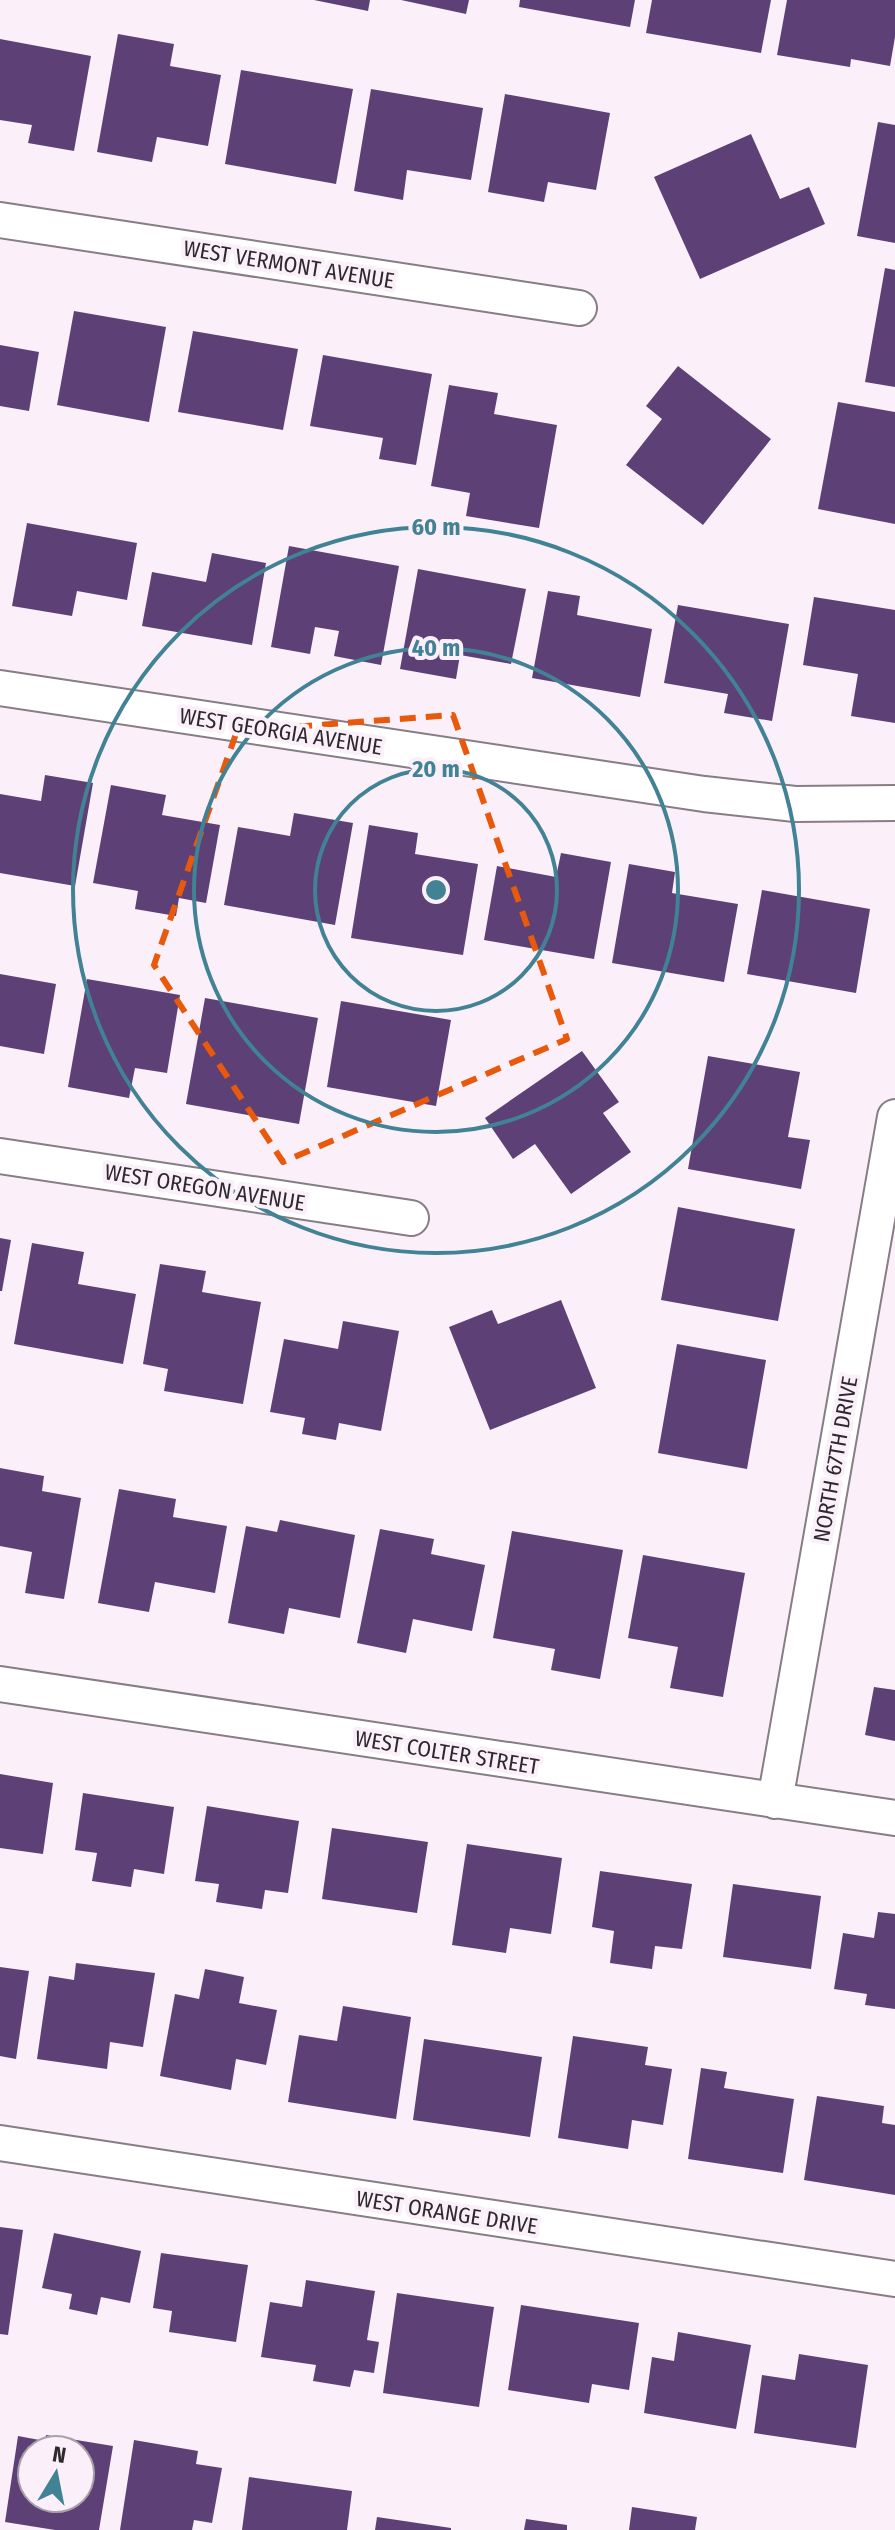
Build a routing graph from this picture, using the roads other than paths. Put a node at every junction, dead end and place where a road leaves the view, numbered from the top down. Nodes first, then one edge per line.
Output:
1 (0, 220) edge
2 (579, 308) dead end
3 (0, 688) edge
4 (895, 803) edge
5 (895, 1117) edge
6 (0, 1156) edge
7 (411, 1218) dead end
8 (0, 1684) edge
9 (775, 1801) junction
10 (895, 1818) edge
11 (0, 2143) edge
12 (895, 2279) edge

1 - 2 street, WEST VERMONT AVENUE
3 - 4 street, WEST GEORGIA AVENUE
5 - 9 street, NORTH 67TH DRIVE
6 - 7 street, WEST OREGON AVENUE
8 - 9 street, WEST COLTER STREET
9 - 10 street, WEST COLTER STREET
11 - 12 street, WEST ORANGE DRIVE

